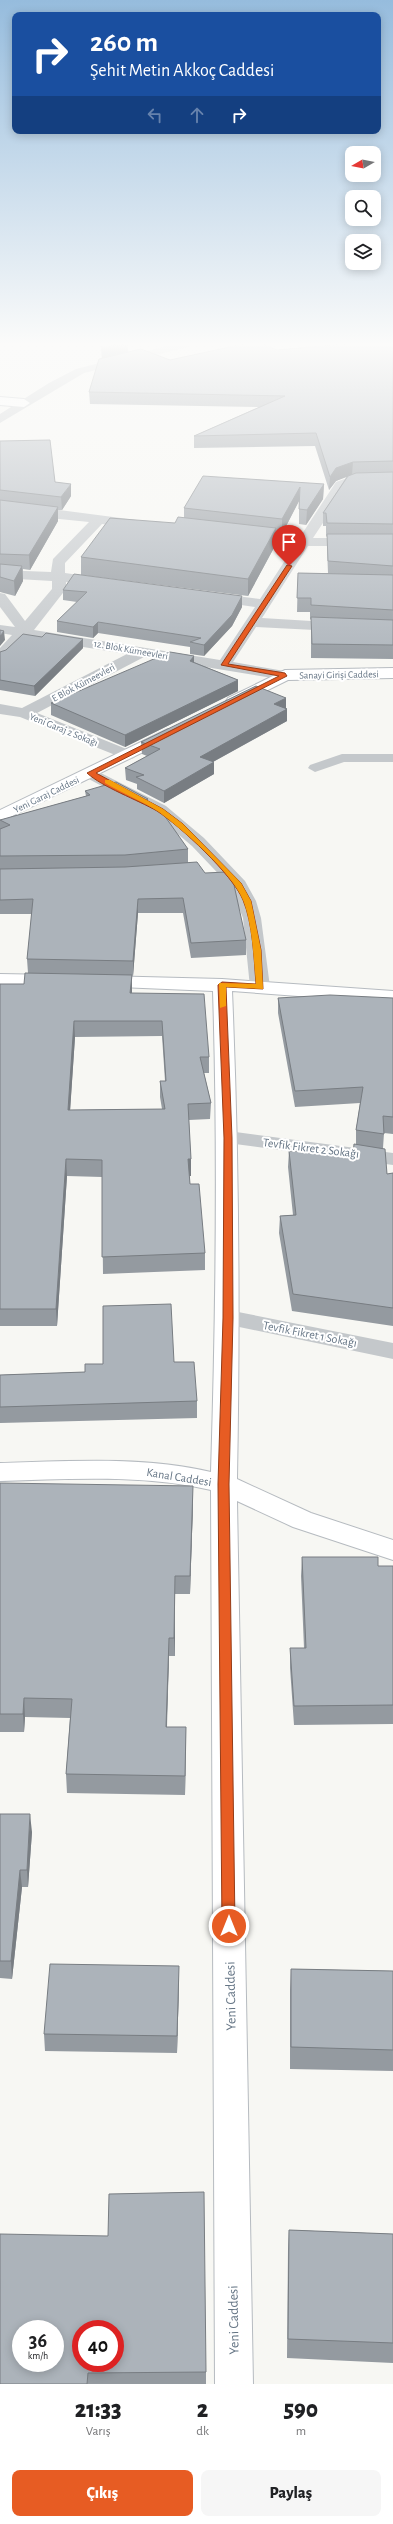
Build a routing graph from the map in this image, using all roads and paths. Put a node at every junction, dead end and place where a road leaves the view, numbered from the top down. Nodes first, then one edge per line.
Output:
1 (393, 479) edge
2 (0, 509) edge
3 (98, 520) junction
4 (151, 526) edge
5 (236, 535) edge
6 (305, 542) junction
7 (393, 542) edge
8 (0, 574) edge
9 (60, 576) junction
10 (282, 578) junction
11 (298, 579) edge
12 (115, 584) edge
13 (202, 596) edge
14 (0, 597) edge
15 (265, 604) junction
16 (254, 622) junction
17 (0, 629) edge
18 (393, 630) edge
19 (25, 631) junction
20 (142, 652) junction
21 (0, 656) edge
22 (224, 665) junction
23 (393, 673) edge
24 (285, 675) junction
25 (0, 709) edge
26 (217, 710) edge
27 (24, 713) junction
28 (182, 727) edge
29 (128, 754) junction
30 (393, 758) edge
31 (315, 768) dead end
32 (91, 773) junction
33 (0, 817) edge
34 (223, 867) junction
35 (200, 869) edge
36 (0, 980) edge
37 (222, 985) junction
38 (260, 987) junction
39 (393, 997) edge
40 (228, 1138) junction
41 (393, 1159) edge
42 (228, 1318) junction
43 (393, 1351) edge
44 (0, 1472) edge
45 (224, 1484) junction
46 (393, 1550) edge
47 (234, 2384) edge

1 - 6 street
2 - 3 street
3 - 4 street
3 - 9 street
5 - 6 street
6 - 7 street
6 - 10 street
8 - 9 street
9 - 12 street
9 - 19 street
10 - 11 street
10 - 15 street
13 - 15 street
14 - 19 street
15 - 16 street
16 - 18 street
16 - 22 street
17 - 19 street, 12. Blok Kümeevleri
19 - 20 street, 12. Blok Kümeevleri
19 - 21 street
20 - 22 street, 12. Blok Kümeevleri
20 - 27 street, E Blok Kümeevleri
22 - 24 street, 12. Blok Kümeevleri
23 - 24 street, Sanayi Girişi Caddesi
24 - 26 street
25 - 27 street, Yeni Garaj 2 Sokağı
27 - 29 street, Yeni Garaj 2 Sokağı
28 - 29 street, Yeni Garaj Caddesi
29 - 32 street, Yeni Garaj Caddesi
30 - 31 lane
32 - 33 street, Yeni Garaj Caddesi
32 - 34 street
34 - 35 street
34 - 38 street
36 - 37 street
37 - 38 street
37 - 40 street, Yeni Caddesi
38 - 39 street
40 - 41 street, Tevfik Fikret 2 Sokağı
40 - 42 street, Yeni Caddesi
42 - 43 street, Tevfik Fikret 1 Sokağı
42 - 45 street, Yeni Caddesi
44 - 45 street, Kanal Caddesi
45 - 46 street, Kanal Caddesi
45 - 47 street, Yeni Caddesi

